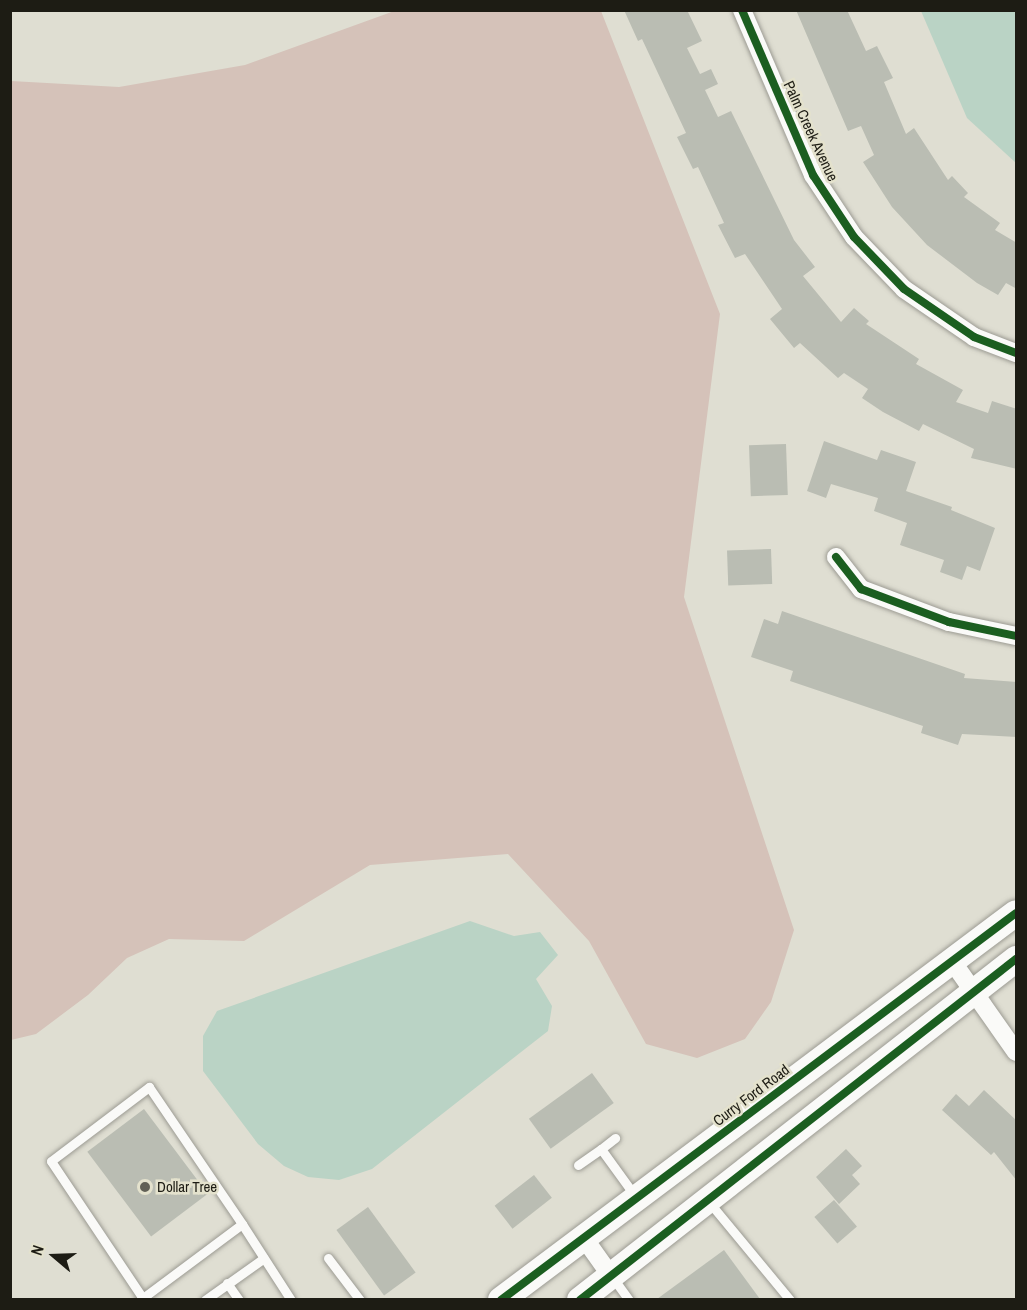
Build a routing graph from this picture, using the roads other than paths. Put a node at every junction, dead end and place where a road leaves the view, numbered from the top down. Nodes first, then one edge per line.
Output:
1 (742, 10) edge
2 (1017, 353) edge
3 (836, 557) dead end
4 (1017, 636) edge
5 (1017, 913) edge
6 (1017, 959) edge
7 (952, 961) junction
8 (972, 992) junction
9 (1017, 1052) edge
10 (615, 1138) dead end
11 (601, 1149) junction
12 (578, 1165) dead end
13 (636, 1198) junction
14 (708, 1200) junction
15 (242, 1224) junction
16 (584, 1238) junction
17 (264, 1258) junction
18 (328, 1258) dead end
19 (611, 1276) junction
20 (227, 1283) junction
21 (142, 1299) edge
22 (206, 1299) edge
23 (239, 1299) edge
24 (291, 1299) edge
25 (360, 1299) edge
26 (501, 1299) edge
27 (580, 1299) edge
28 (629, 1299) edge
29 (790, 1299) edge

1 - 2 street, Palm Creek Avenue
3 - 4 street
5 - 7 street, Curry Ford Road
6 - 8 street
7 - 8 street
7 - 13 street, Curry Ford Road
8 - 9 street
8 - 14 street
10 - 11 lane
11 - 12 lane
11 - 13 lane
13 - 16 street, Curry Ford Road
14 - 19 street
14 - 29 lane
15 - 17 lane
15 - 21 lane
15 - 21 lane
16 - 19 street
16 - 26 street, Curry Ford Road
17 - 20 lane
17 - 24 lane
18 - 25 lane
19 - 27 street
19 - 28 lane
20 - 22 lane
20 - 23 lane

